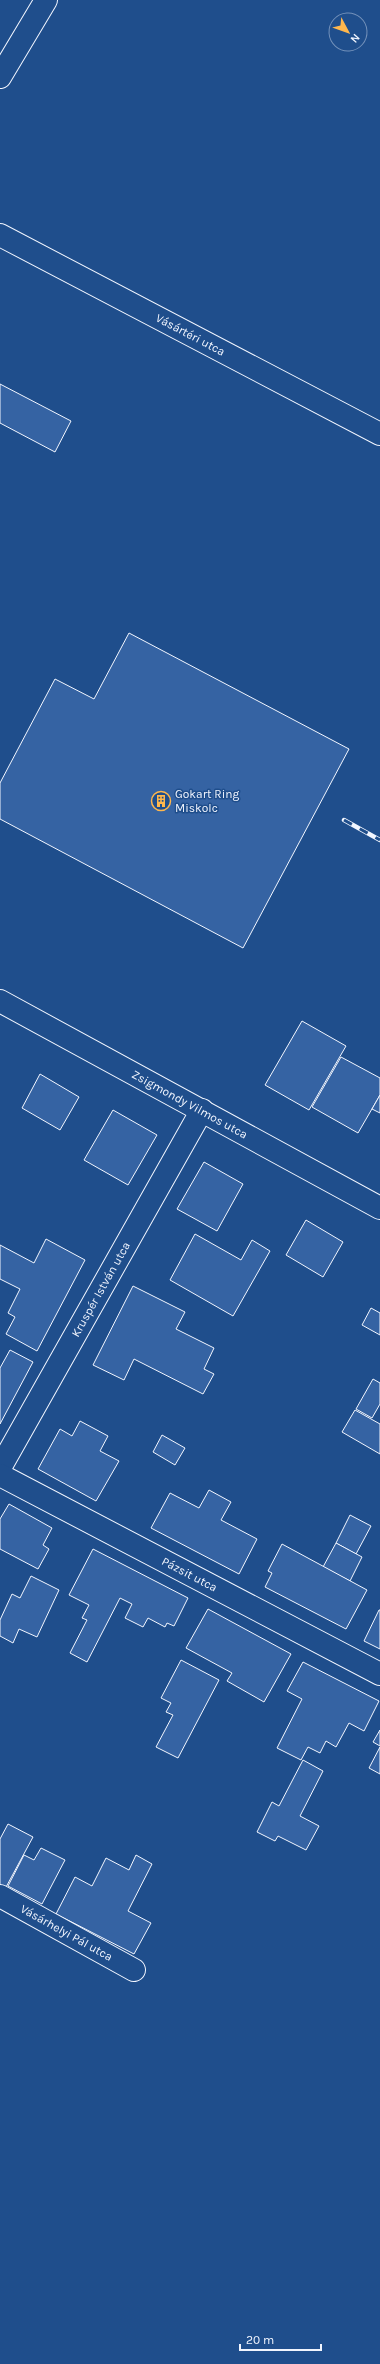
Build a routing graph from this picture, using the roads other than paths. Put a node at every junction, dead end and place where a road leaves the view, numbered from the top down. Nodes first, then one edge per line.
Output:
1 (46, 0) edge
2 (0, 77) edge
3 (0, 235) edge
4 (380, 434) edge
5 (0, 1001) edge
6 (202, 1110) junction
7 (380, 1208) edge
8 (0, 1468) edge
9 (0, 1475) edge
10 (380, 1674) edge
11 (0, 1896) edge
12 (134, 1970) dead end

1 - 2 street
3 - 4 street, Vásártéri utca
5 - 6 street, Zsigmondy Vilmos utca
6 - 7 street, Zsigmondy Vilmos utca
6 - 8 street, Kruspér István utca
9 - 10 street, Pázsit utca
11 - 12 street, Vásárhelyi Pál utca

